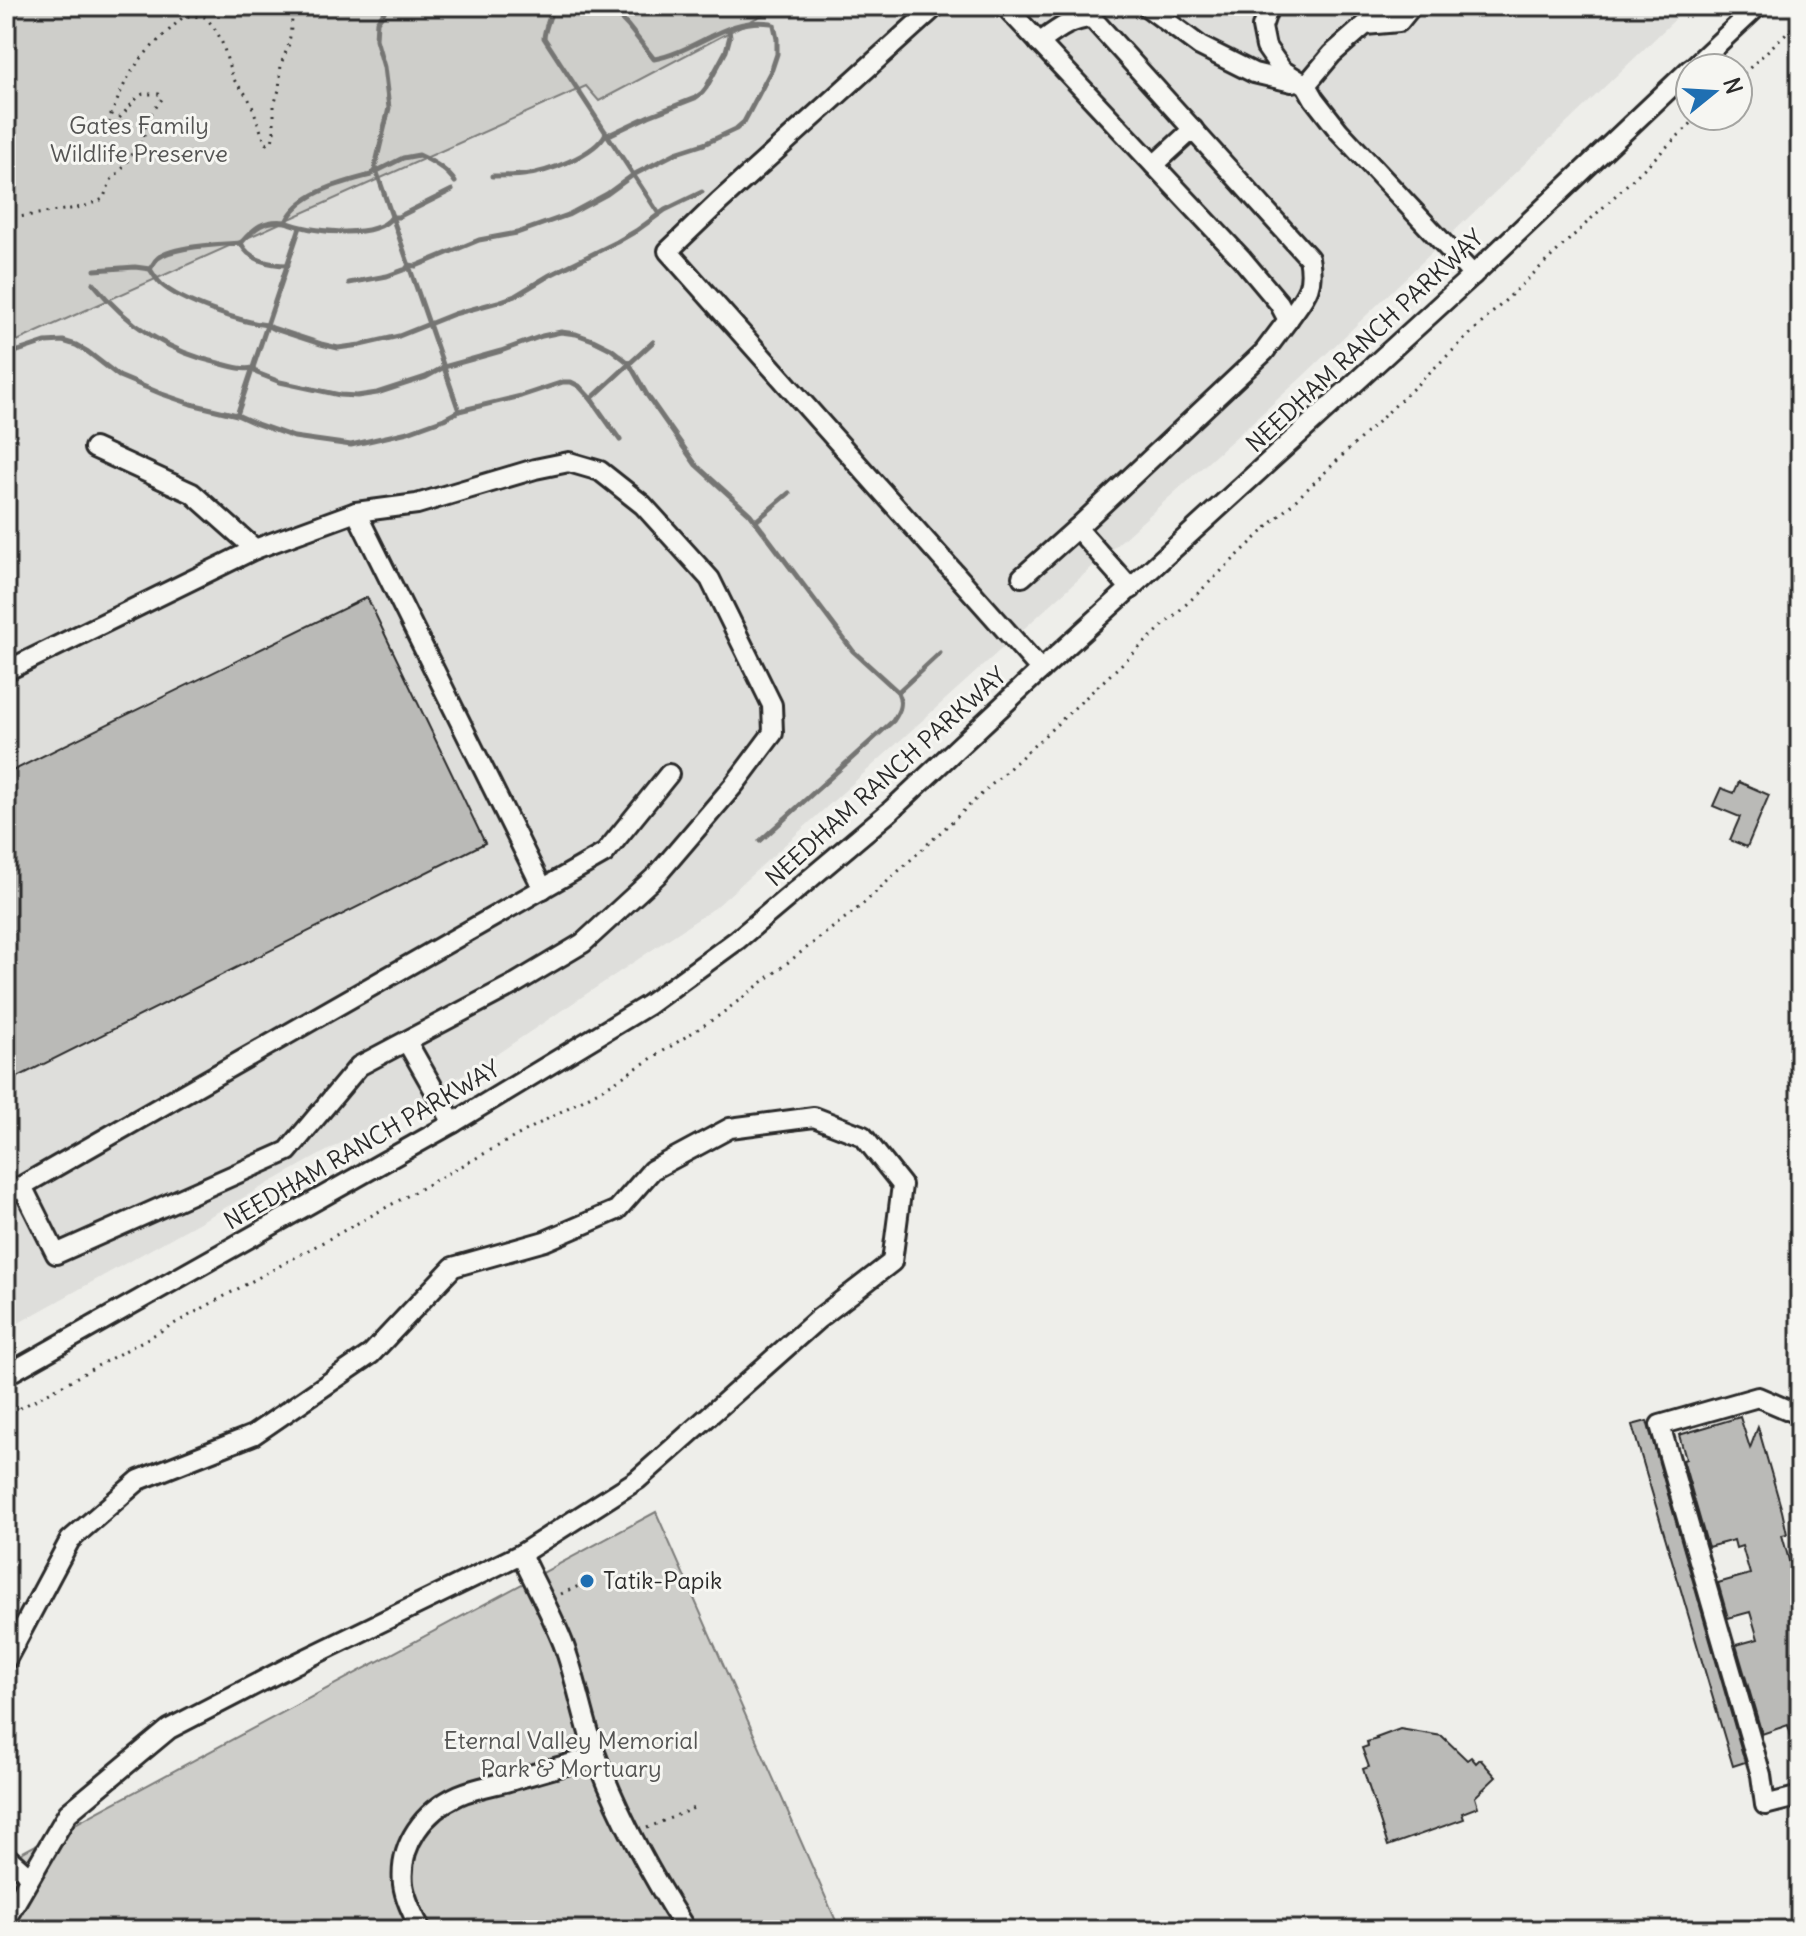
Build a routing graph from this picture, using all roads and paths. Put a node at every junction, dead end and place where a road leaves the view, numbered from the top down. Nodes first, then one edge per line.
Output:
1 (298, 6) edge
2 (936, 6) edge
3 (1005, 6) edge
4 (1146, 6) edge
5 (1269, 6) edge
6 (1412, 6) edge
7 (1758, 6) edge
8 (1800, 20) edge
9 (1039, 43) junction
10 (1709, 52) edge
11 (1754, 64) edge
12 (1306, 85) junction
13 (1674, 85) edge
14 (1193, 129) junction
15 (1154, 165) junction
16 (6, 219) edge
17 (1473, 275) junction
18 (1288, 320) junction
19 (94, 448) dead end
20 (356, 512) junction
21 (1077, 528) junction
22 (255, 549) junction
23 (1022, 577) dead end
24 (1131, 589) junction
25 (7, 668) edge
26 (1041, 670) junction
27 (669, 774) dead end
28 (543, 889) junction
29 (407, 1042) junction
30 (453, 1123) junction
31 (14, 1191) edge
32 (6, 1375) edge
33 (1800, 1415) edge
34 (521, 1554) junction
35 (583, 1584) dead end
36 (543, 1602) junction
37 (6, 1660) edge
38 (596, 1757) junction
39 (1800, 1796) edge
40 (694, 1808) dead end
41 (633, 1835) junction
42 (6, 1856) edge
43 (30, 1877) junction
44 (6, 1919) edge
45 (421, 1930) edge
46 (686, 1930) edge

1 - 16 path
2 - 26 street
3 - 9 street
4 - 12 street
5 - 12 street
6 - 12 street
7 - 10 street, NEEDHAM RANCH PARKWAY
8 - 11 path
9 - 14 street
9 - 15 street
12 - 17 street
13 - 17 street, NEEDHAM RANCH PARKWAY
14 - 15 street
14 - 18 street
15 - 18 street
17 - 24 street, NEEDHAM RANCH PARKWAY
18 - 21 street
19 - 22 street
20 - 22 street
20 - 28 street
20 - 29 street
21 - 23 street
21 - 24 street
22 - 25 street
24 - 26 street, NEEDHAM RANCH PARKWAY
26 - 30 street, NEEDHAM RANCH PARKWAY
27 - 28 street
28 - 31 street
29 - 30 street
29 - 31 street
30 - 32 street, NEEDHAM RANCH PARKWAY
33 - 39 street
34 - 36 street
34 - 37 street
34 - 43 street
35 - 36 path
36 - 38 street
38 - 41 street
38 - 45 street
40 - 41 path
41 - 46 street
42 - 43 street
43 - 44 street

